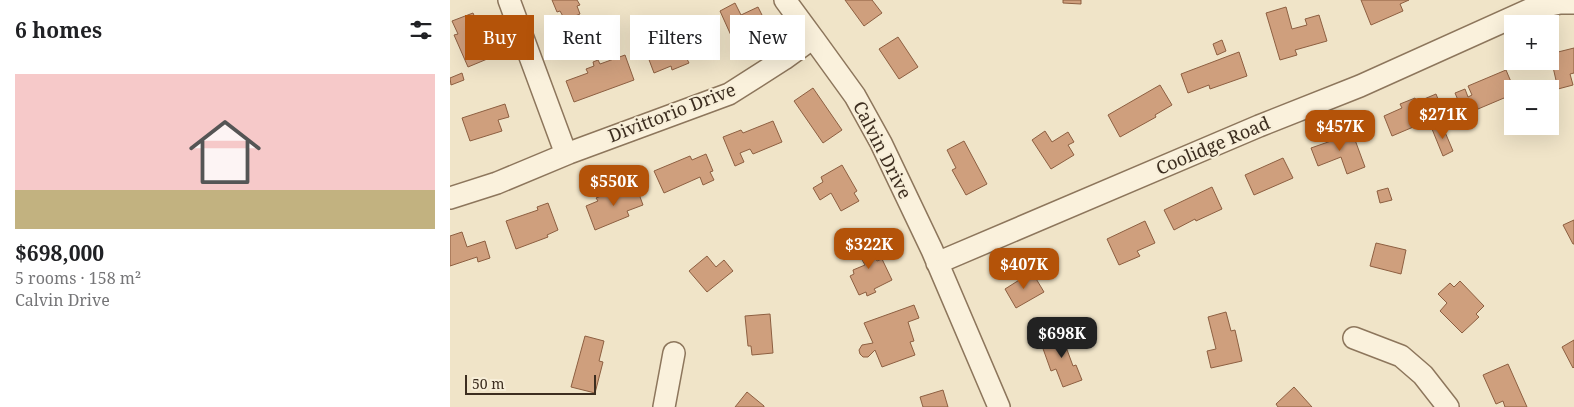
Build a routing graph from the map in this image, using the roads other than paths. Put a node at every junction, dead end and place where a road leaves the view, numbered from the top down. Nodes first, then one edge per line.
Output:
1 (509, 0) edge
2 (785, 0) edge
3 (1574, 3) edge
4 (813, 38) junction
5 (566, 154) junction
6 (450, 198) edge
7 (937, 262) junction
8 (1354, 338) dead end
9 (674, 354) dead end
10 (664, 407) edge
11 (999, 407) edge
12 (1448, 407) edge

1 - 5 street
2 - 4 street
3 - 7 street, Coolidge Road
4 - 5 street, Divittorio Drive
4 - 7 street, Calvin Drive
5 - 6 street, Divittorio Drive
7 - 11 street, Calvin Drive
8 - 12 street
9 - 10 street

